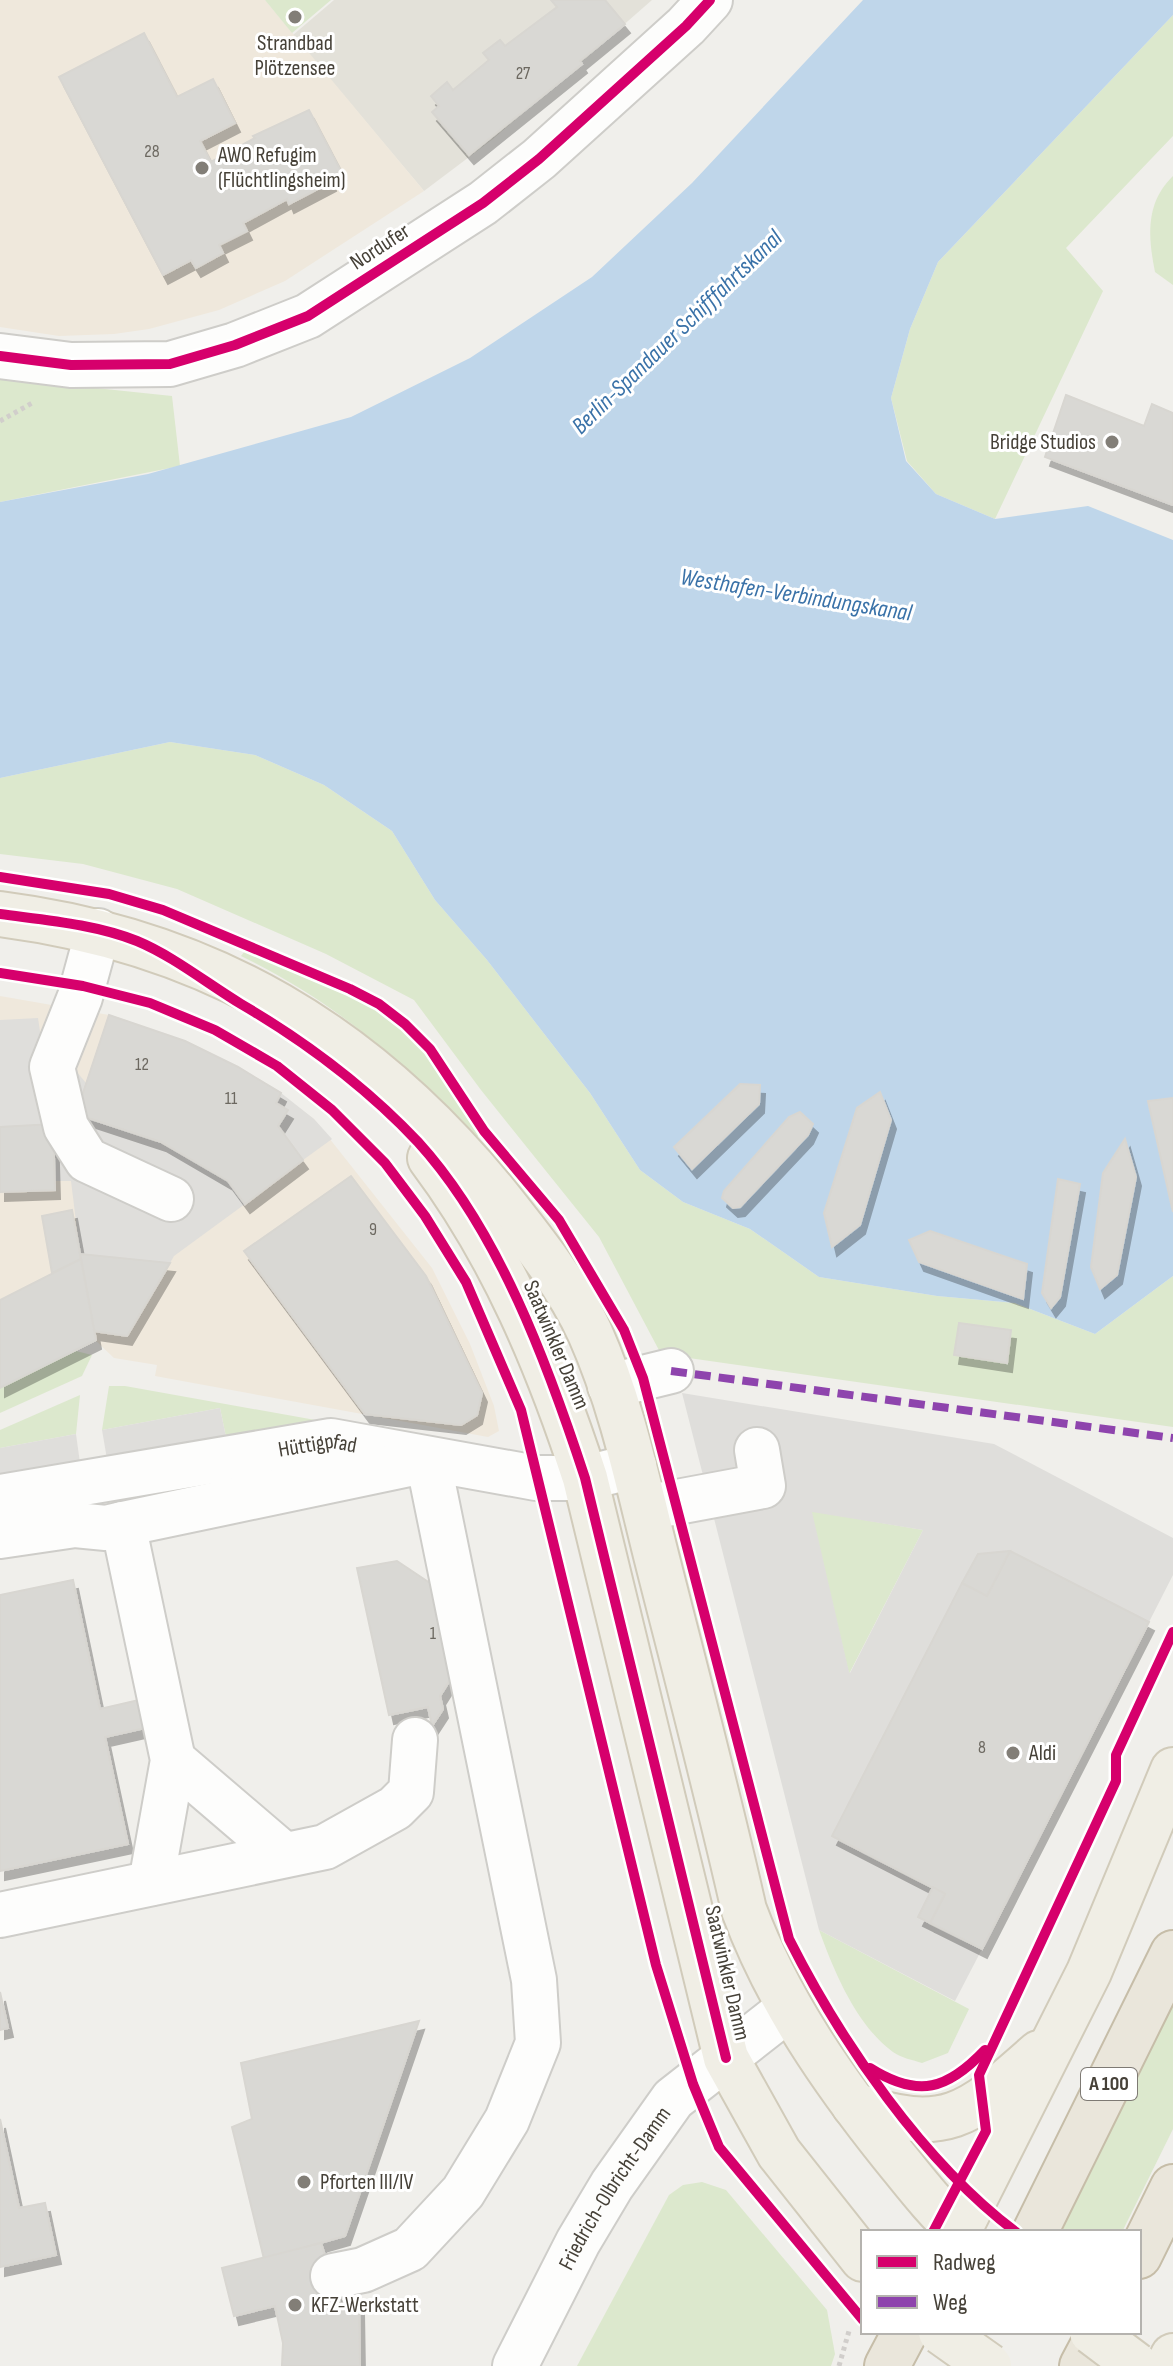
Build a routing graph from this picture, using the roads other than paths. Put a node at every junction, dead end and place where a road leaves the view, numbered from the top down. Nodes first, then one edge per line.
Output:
1 (710, 0) edge
2 (0, 356) edge
3 (0, 914) edge
4 (118, 936) junction
5 (171, 1199) dead end
6 (671, 1371) dead end
7 (610, 1386) junction
8 (757, 1450) dead end
9 (428, 1460) junction
10 (634, 1466) junction
11 (585, 1478) junction
12 (0, 1497) edge
13 (645, 1508) junction
14 (123, 1524) junction
15 (0, 1536) edge
16 (415, 1740) dead end
17 (173, 1760) junction
18 (1173, 1770) edge
19 (284, 1855) junction
20 (151, 1883) junction
21 (0, 1915) edge
22 (1173, 1953) edge
23 (788, 2009) junction
24 (1056, 2038) junction
25 (726, 2058) junction
26 (854, 2105) junction
27 (1173, 2187) edge
28 (958, 2230) edge
29 (960, 2230) edge
30 (1036, 2230) edge
31 (1141, 2252) edge
32 (861, 2256) edge
33 (333, 2276) dead end
34 (904, 2334) edge
35 (944, 2334) edge
36 (981, 2334) edge
37 (1096, 2334) edge
38 (1099, 2334) edge
39 (1154, 2363) edge
40 (515, 2366) edge
41 (887, 2366) edge
42 (964, 2366) edge
43 (989, 2366) edge
44 (1082, 2366) edge

1 - 2 street, Nordufer
3 - 4 main road, Saatwinkler Damm
4 - 5 street
4 - 7 main road, Saatwinkler Damm
4 - 11 main road, Saatwinkler Damm
6 - 7 street
7 - 10 main road, Saatwinkler Damm
8 - 13 street
9 - 11 street, Hüttigpfad
9 - 12 street, Hüttigpfad
9 - 14 street
9 - 33 street
10 - 11 street, Hüttigpfad
10 - 13 main road, Saatwinkler Damm
11 - 25 main road, Saatwinkler Damm
13 - 23 main road, Saatwinkler Damm
14 - 15 street
14 - 17 street
16 - 19 street
17 - 19 street
17 - 20 street
18 - 24 main road
19 - 20 street
20 - 21 street
22 - 30 highway, A 100
23 - 25 street, Friedrich-Olbricht-Damm
23 - 26 main road, Saatwinkler Damm
24 - 26 main road
24 - 29 main road
25 - 32 main road, Saatwinkler Damm
25 - 40 street, Friedrich-Olbricht-Damm
26 - 28 main road, Saatwinkler Damm
27 - 31 highway
34 - 41 highway
35 - 43 main road, bridge
36 - 42 highway
37 - 39 main road, bridge
38 - 44 highway

